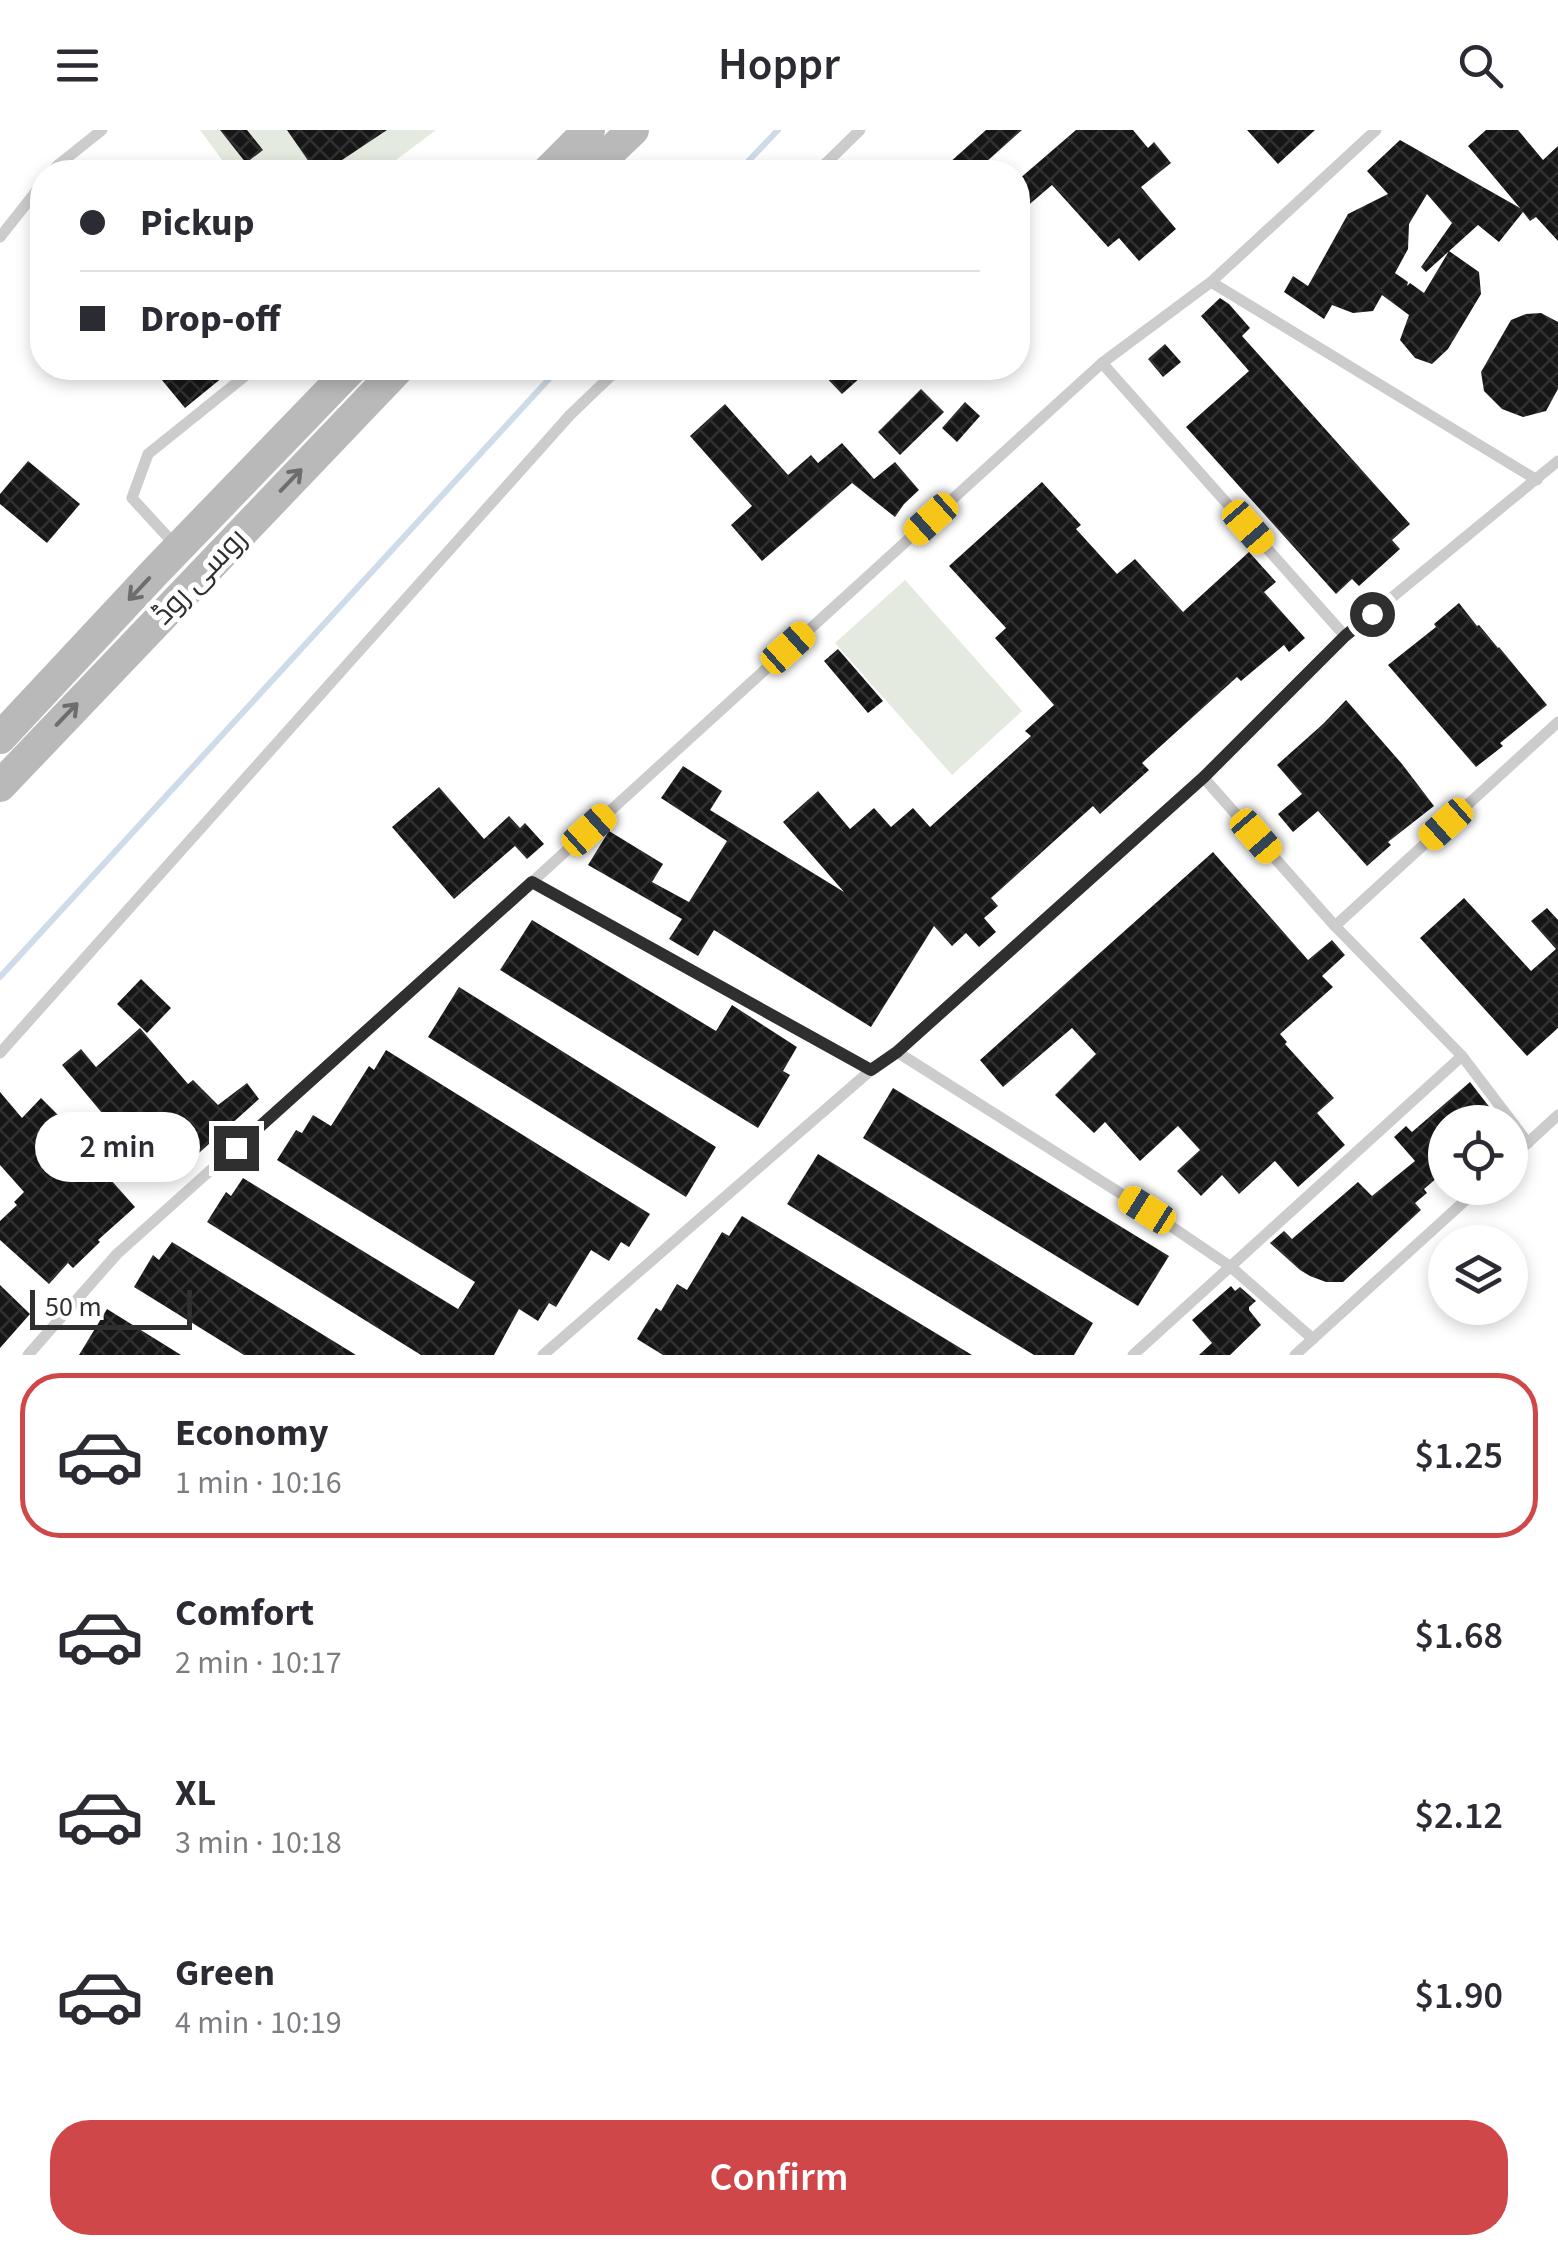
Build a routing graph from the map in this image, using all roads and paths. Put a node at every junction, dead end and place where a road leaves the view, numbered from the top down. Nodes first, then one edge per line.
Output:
1 (102, 130) edge
2 (589, 130) edge
3 (632, 130) edge
4 (860, 130) edge
5 (1376, 130) edge
6 (64, 160) edge
7 (559, 160) edge
8 (601, 160) edge
9 (829, 160) edge
10 (30, 199) edge
11 (0, 236) edge
12 (1211, 282) junction
13 (1102, 363) junction
14 (240, 380) edge
15 (340, 380) edge
16 (387, 380) edge
17 (606, 380) edge
18 (1558, 461) edge
19 (1536, 480) junction
20 (178, 548) junction
21 (201, 573) junction
22 (1345, 636) junction
23 (1558, 722) edge
24 (0, 738) edge
25 (1204, 777) junction
26 (0, 786) edge
27 (532, 882) junction
28 (1334, 926) junction
29 (897, 1052) junction
30 (0, 1053) edge
31 (1462, 1056) junction
32 (871, 1070) junction
33 (1499, 1105) edge
34 (1558, 1116) edge
35 (1528, 1143) edge
36 (1460, 1205) edge
37 (1230, 1267) junction
38 (1313, 1339) junction
39 (554, 1345) junction
40 (28, 1355) edge
41 (543, 1355) edge
42 (568, 1355) edge
43 (1132, 1355) edge
44 (1295, 1355) edge

1 - 6 lane
2 - 7 main road
3 - 8 main road
4 - 9 lane
5 - 12 lane
10 - 11 lane
12 - 13 lane
12 - 19 lane
13 - 22 lane
13 - 27 lane
14 - 20 lane
15 - 20 main road, روسی روڈ
21 -> 16 main road, روسی روڈ
17 - 30 lane
18 - 19 lane
19 - 22 lane
20 - 21 main road
20 -> 24 main road, روسی روڈ
26 -> 21 main road, روسی روڈ
22 - 25 lane
23 - 28 lane
25 - 28 lane
25 - 29 lane
27 - 32 lane
27 - 40 lane
28 - 31 lane
29 - 32 lane
29 - 37 lane
31 - 33 lane
31 - 37 lane
32 - 39 lane
34 - 35 lane
36 - 38 lane
37 - 38 lane
37 - 43 lane
38 - 44 lane
39 - 41 lane
39 - 42 lane

